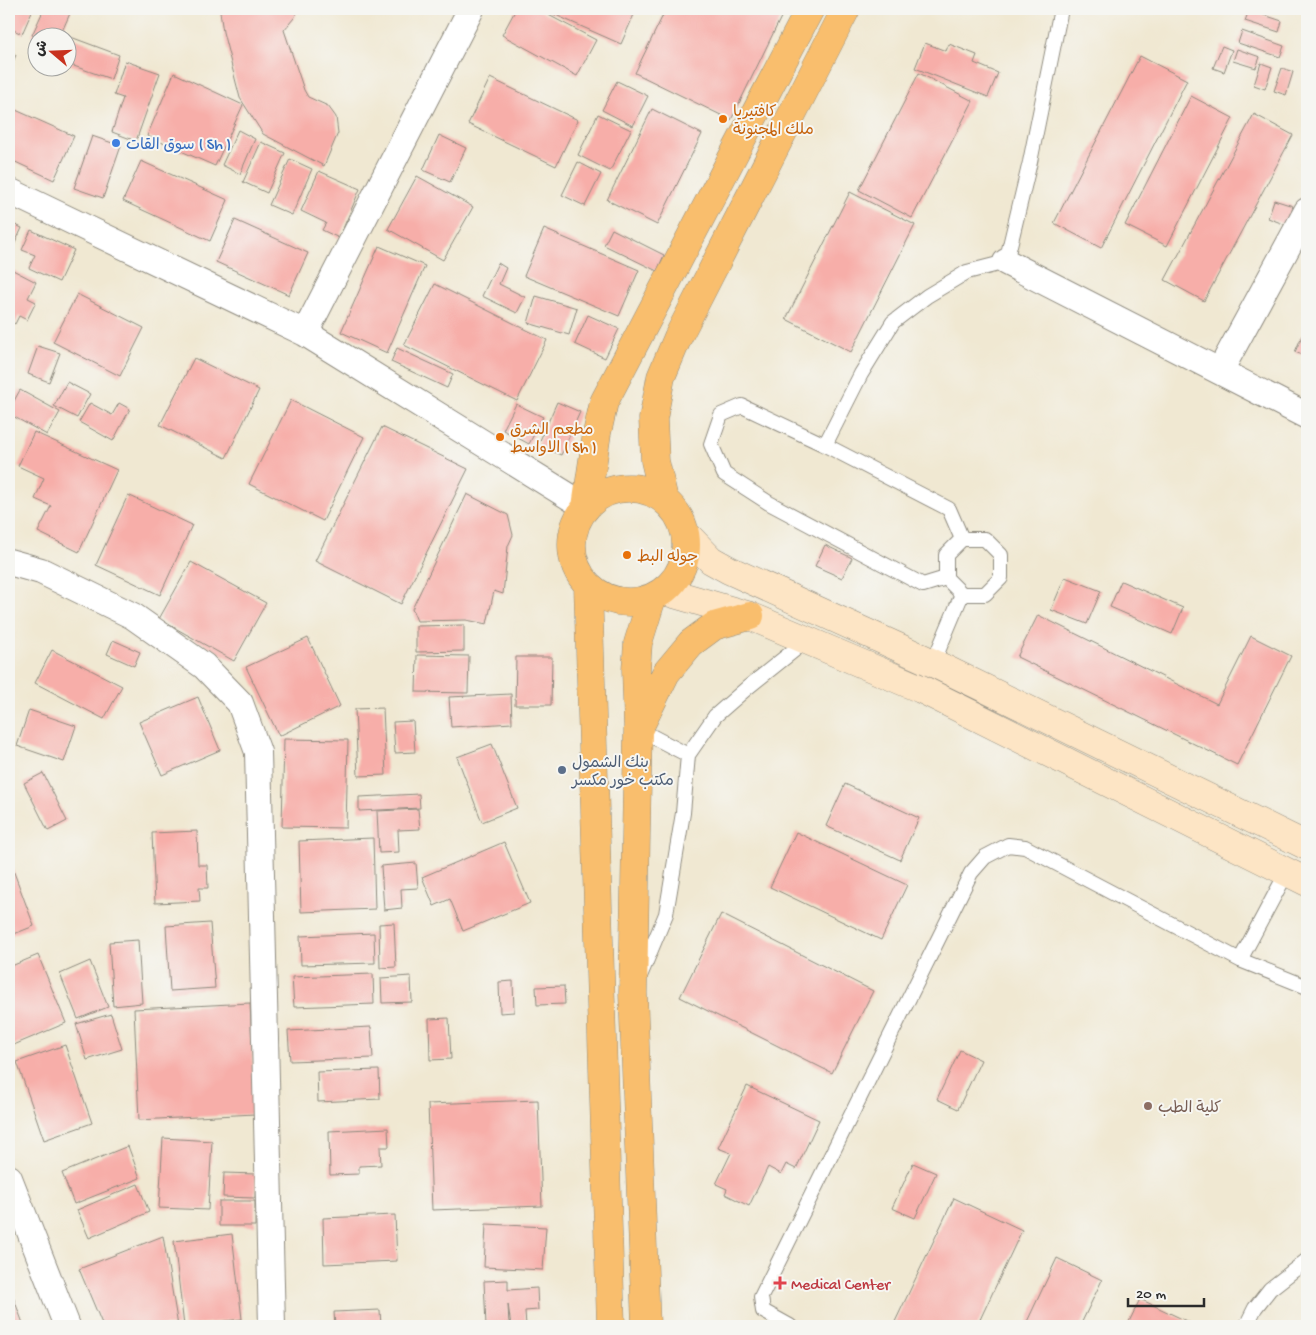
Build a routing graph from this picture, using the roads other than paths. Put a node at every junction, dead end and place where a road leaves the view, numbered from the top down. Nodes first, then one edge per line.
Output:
1 (471, 9) edge
2 (810, 9) edge
3 (846, 9) edge
4 (1061, 9) edge
5 (9, 192) edge
6 (1307, 211) edge
7 (1006, 262) junction
8 (305, 333) junction
9 (1220, 371) junction
10 (1307, 416) edge
11 (825, 445) junction
12 (664, 499) junction
13 (586, 507) junction
14 (686, 534) junction
15 (962, 539) junction
16 (9, 562) edge
17 (946, 578) junction
18 (588, 586) junction
19 (962, 594) junction
20 (658, 595) junction
21 (750, 616) junction
22 (806, 640) junction
23 (933, 663) junction
24 (638, 729) junction
25 (688, 755) junction
26 (1305, 841) edge
27 (1297, 877) edge
28 (1240, 960) junction
29 (1307, 987) edge
30 (633, 993) junction
31 (9, 1178) edge
32 (1307, 1260) edge
33 (68, 1326) edge
34 (272, 1326) edge
35 (611, 1326) edge
36 (646, 1326) edge
37 (790, 1326) edge
38 (1246, 1326) edge

1 - 8 street
2 - 13 main road
3 - 12 main road
4 - 7 lane
5 - 8 street
6 - 9 street
7 - 9 street
7 - 11 lane
8 - 13 street
9 - 10 street
11 - 15 lane
11 - 17 lane
12 - 13 main road
12 - 14 main road
13 - 18 main road
14 - 20 main road
14 - 23 main road
15 - 17 lane
15 - 19 lane
16 - 34 street
17 - 19 lane
18 - 20 main road
18 - 35 main road
19 - 23 lane
20 - 21 main road
20 - 24 main road
21 - 22 main road
21 - 24 main road
22 - 25 lane
22 - 27 main road
23 - 26 main road
24 - 25 lane
24 - 30 main road
25 - 30 lane
26 - 27 main road
27 - 28 lane
28 - 29 lane
28 - 37 lane
30 - 36 main road
31 - 33 street
32 - 38 lane

